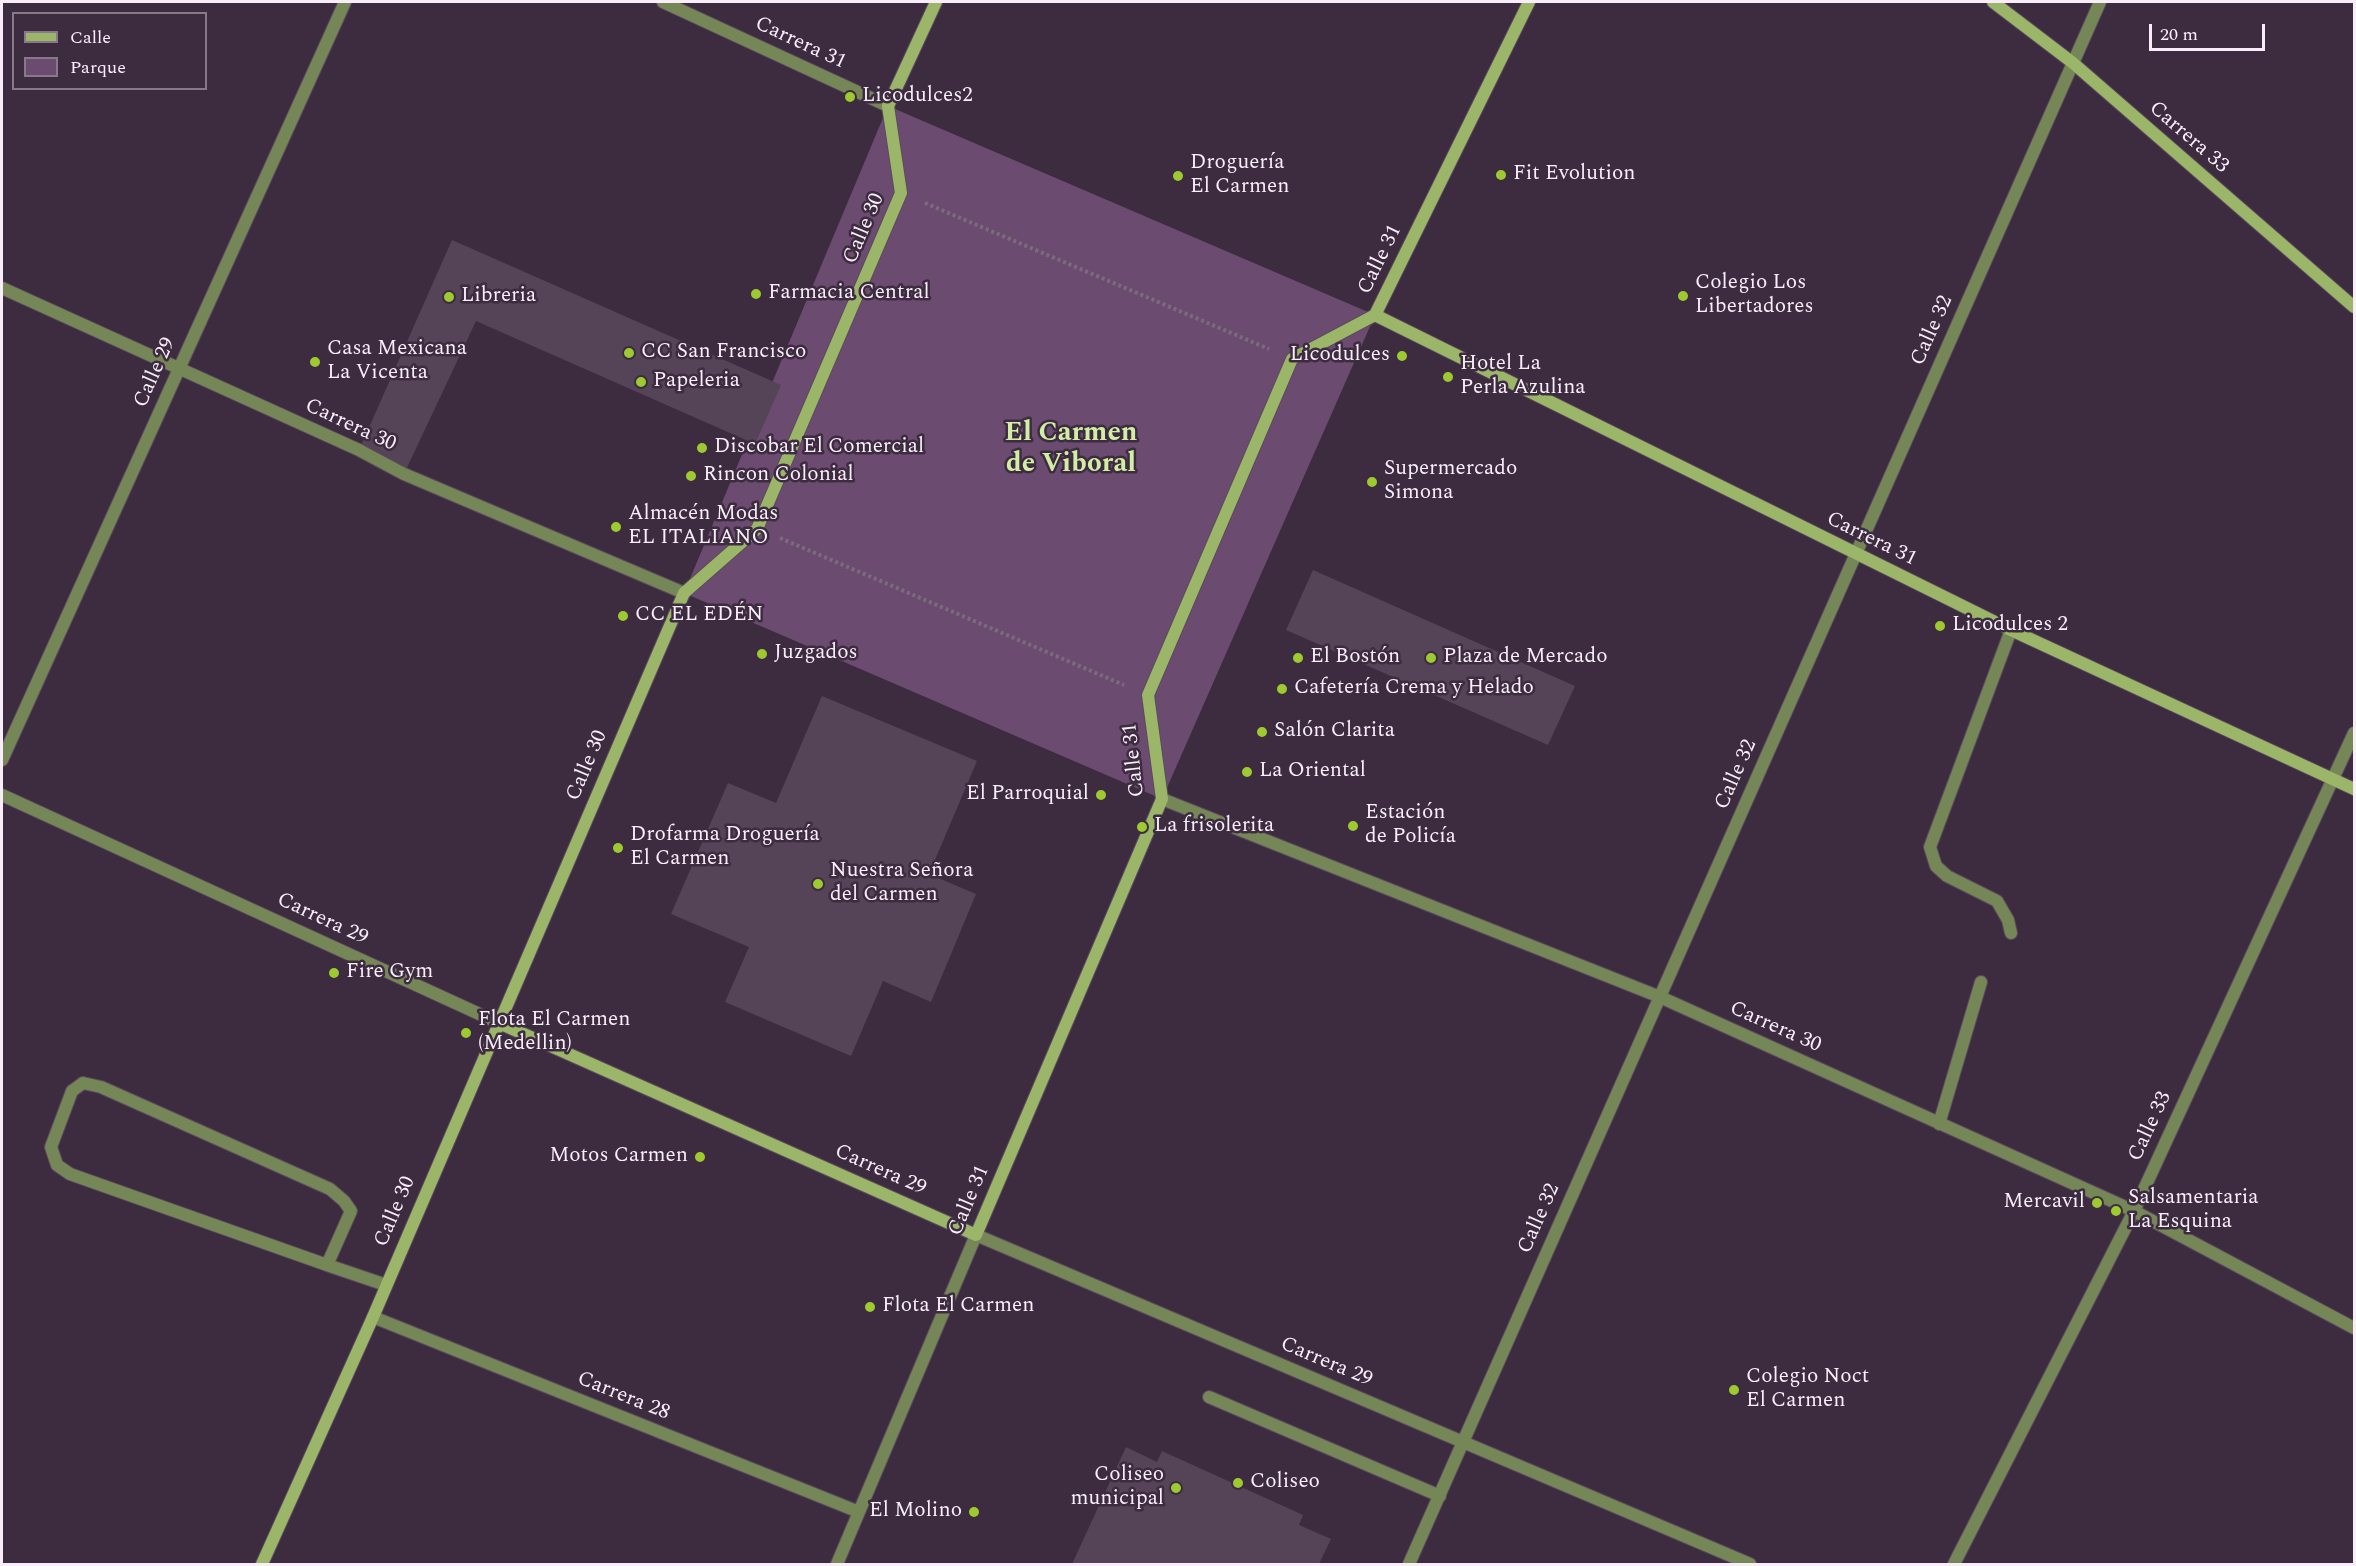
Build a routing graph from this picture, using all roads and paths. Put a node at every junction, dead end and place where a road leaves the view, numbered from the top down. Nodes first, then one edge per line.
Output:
1 (345, 2) edge
2 (663, 2) edge
3 (936, 2) edge
4 (1529, 2) edge
5 (1993, 2) edge
6 (2100, 2) edge
7 (2073, 63) junction
8 (888, 106) junction
9 (901, 193) junction
10 (2, 288) edge
11 (2355, 307) edge
12 (1375, 315) junction
13 (1292, 358) junction
14 (179, 369) junction
15 (758, 529) junction
16 (1856, 554) junction
17 (684, 593) junction
18 (2011, 630) junction
19 (1148, 695) junction
20 (2355, 733) edge
21 (2, 760) edge
22 (2332, 780) junction
23 (2355, 789) edge
24 (2, 795) edge
25 (1162, 799) junction
26 (2011, 933) dead end
27 (1981, 982) dead end
28 (1660, 997) junction
29 (499, 1023) junction
30 (1939, 1124) junction
31 (2134, 1211) junction
32 (976, 1235) junction
33 (327, 1265) junction
34 (386, 1285) junction
35 (372, 1317) junction
36 (2355, 1328) edge
37 (1209, 1397) dead end
38 (1463, 1442) junction
39 (1440, 1496) junction
40 (859, 1512) junction
41 (262, 1564) edge
42 (837, 1564) edge
43 (1409, 1564) edge
44 (1750, 1564) edge
45 (1954, 1564) edge

1 - 14 street, Calle 29
2 - 8 street, Carrera 31
3 - 8 main road
4 - 12 main road, Calle 31
5 - 7 main road, Carrera 33
6 - 7 street, Calle 32
7 - 11 main road, Carrera 33
7 - 16 street, Calle 32
8 - 9 main road, Calle 30
9 - 13 path
9 - 15 main road, Calle 30
10 - 14 street, Carrera 30
12 - 13 main road, Calle 31
12 - 16 main road, Carrera 31
13 - 19 main road, Calle 31
14 - 17 street, Carrera 30
14 - 21 street, Calle 29
15 - 17 main road, Calle 30
15 - 19 path
16 - 18 main road, Carrera 31
16 - 28 street, Calle 32
17 - 29 main road, Calle 30
18 - 22 main road, Carrera 31
18 - 26 street
19 - 25 main road, Calle 31
20 - 22 street, Calle 33
22 - 23 main road, Carrera 31
22 - 31 street, Calle 33
24 - 29 street, Carrera 29
25 - 28 street, Carrera 30
25 - 32 main road, Calle 31
27 - 30 street
28 - 30 street, Carrera 30
28 - 38 street, Calle 32
29 - 32 main road, Carrera 29
29 - 34 main road, Calle 30
30 - 31 street, Carrera 30
31 - 36 street, Carrera 30
31 - 45 street, Calle 33
32 - 38 street, Carrera 29
32 - 40 street, Calle 31
33 - 33 street
33 - 34 street
34 - 35 main road, Calle 30
35 - 40 street, Carrera 28
35 - 41 main road, Calle 30
37 - 39 street
38 - 39 street, Calle 32
38 - 44 street, Carrera 29
39 - 43 street, Calle 32
40 - 42 street, Calle 31

